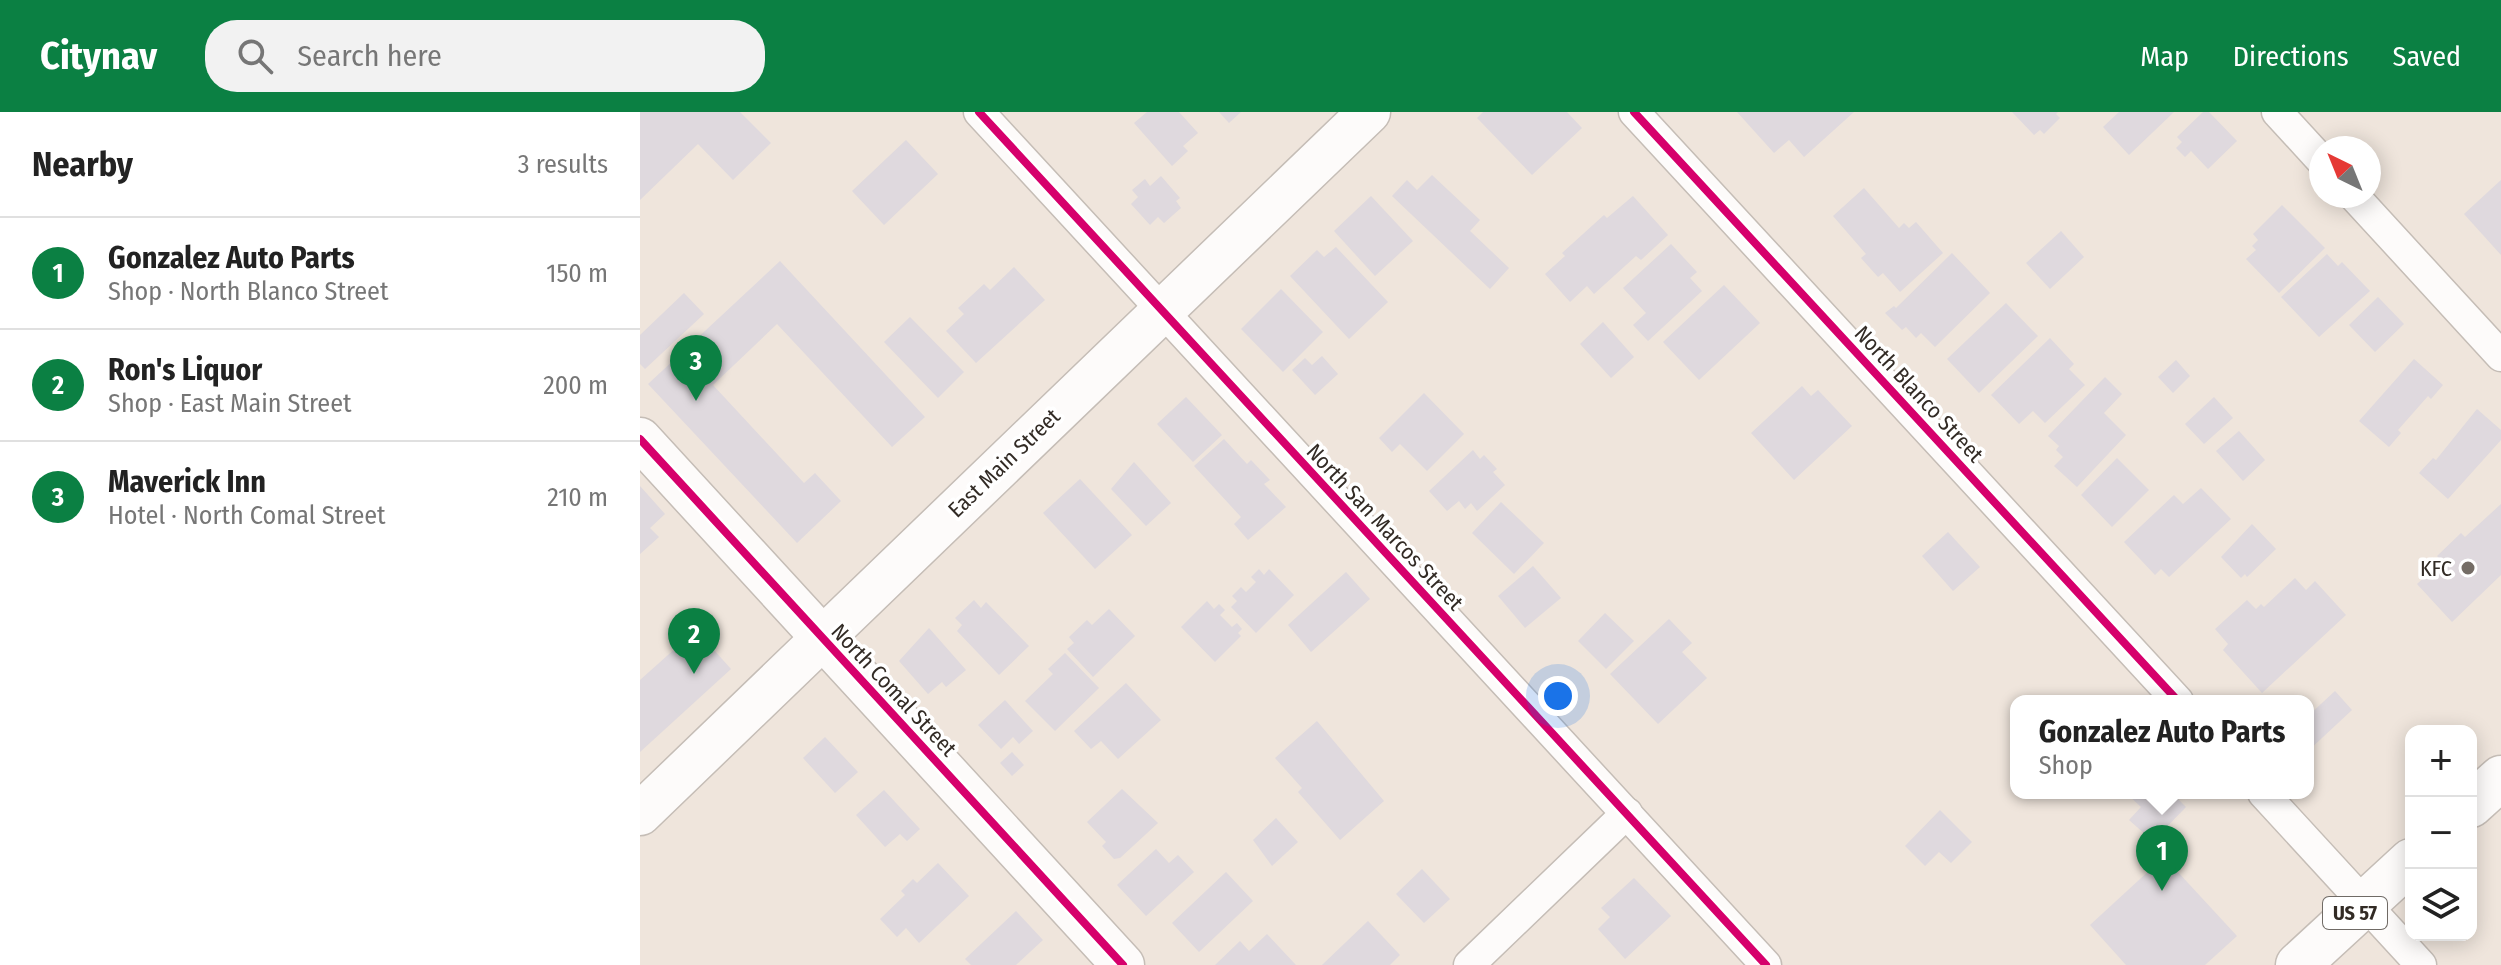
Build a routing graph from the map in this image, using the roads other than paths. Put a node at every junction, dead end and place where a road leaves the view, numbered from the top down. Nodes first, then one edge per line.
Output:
1 (979, 112) edge
2 (1369, 112) edge
3 (1634, 112) edge
4 (2277, 112) edge
5 (2309, 147) edge
6 (2365, 208) edge
7 (1160, 312) junction
8 (2501, 356) edge
9 (640, 439) edge
10 (822, 639) junction
11 (2172, 695) edge
12 (2501, 778) edge
13 (2269, 799) edge
14 (2477, 800) edge
15 (1627, 813) junction
16 (640, 814) edge
17 (2405, 866) edge
18 (2365, 903) junction
19 (1123, 965) edge
20 (1469, 965) edge
21 (1766, 965) edge
22 (2298, 965) edge
23 (2421, 965) edge

1 - 7 street, North San Marcos Street
2 - 7 main road, East Main Street
3 - 11 street, North Blanco Street
4 - 5 street
6 - 8 street
7 - 10 main road, East Main Street
7 - 15 street, North San Marcos Street
9 - 10 main road, North Comal Street
10 - 16 main road, East Main Street
10 - 19 main road, North Comal Street
12 - 14 main road
13 - 18 street
15 - 20 street
15 - 21 street, North San Marcos Street
17 - 18 main road, US 57
18 - 22 main road, US 57
18 - 23 street

